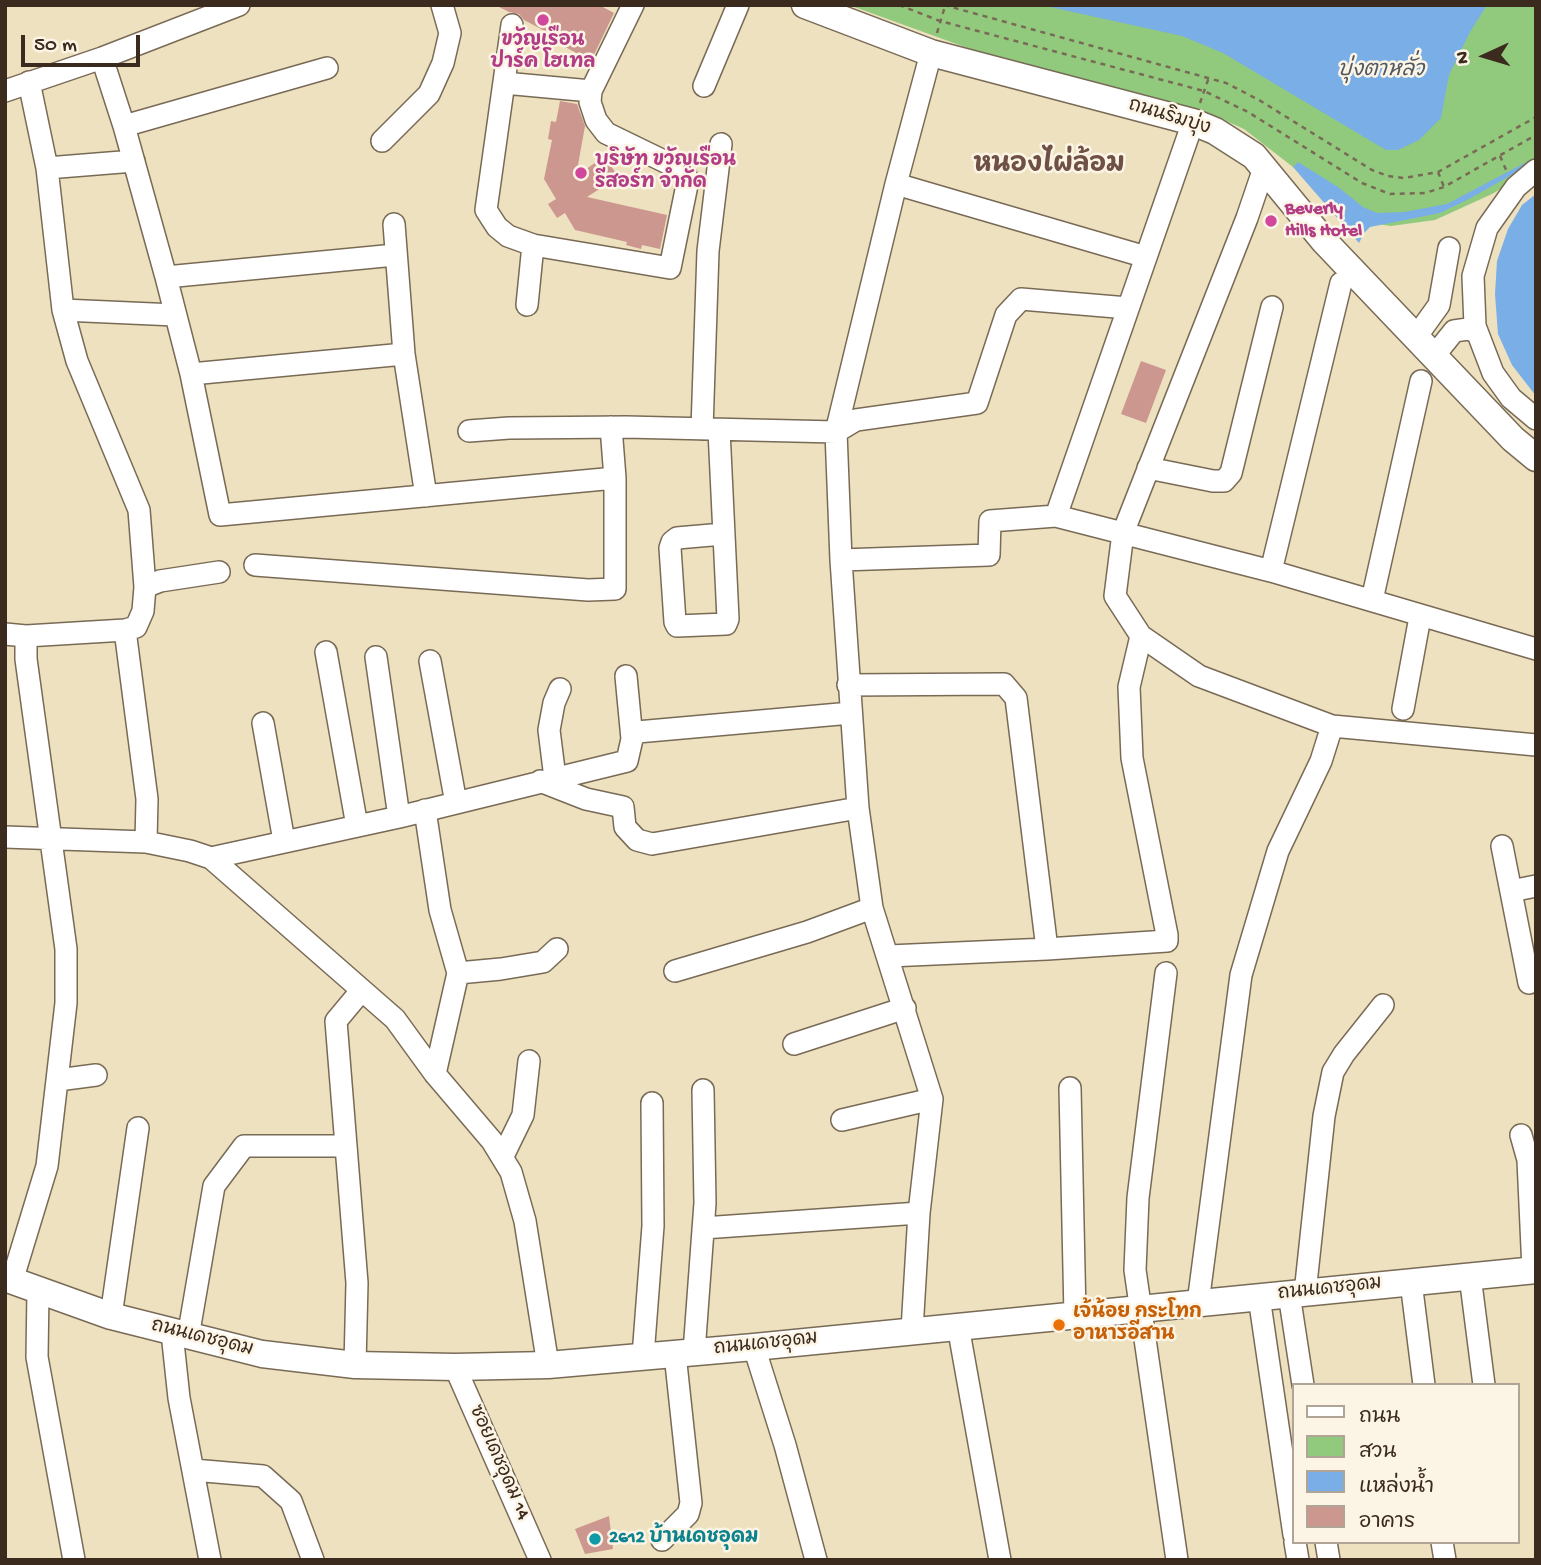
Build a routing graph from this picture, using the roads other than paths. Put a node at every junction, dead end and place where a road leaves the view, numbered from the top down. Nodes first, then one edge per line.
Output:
1 (239, 5) edge
2 (442, 5) edge
3 (633, 5) edge
4 (738, 5) edge
5 (805, 5) edge
6 (512, 25) dead end
7 (932, 53) junction
8 (102, 58) junction
9 (327, 68) dead end
10 (29, 82) junction
11 (503, 83) junction
12 (704, 86) dead end
13 (5, 91) edge
14 (591, 91) junction
15 (1193, 122) junction
16 (124, 126) junction
17 (382, 141) dead end
18 (721, 144) dead end
19 (134, 161) junction
20 (47, 168) junction
21 (1264, 168) junction
22 (1534, 174) edge
23 (896, 184) junction
24 (394, 225) dead end
25 (1483, 241) junction
26 (533, 245) junction
27 (1449, 248) dead end
28 (395, 256) junction
29 (1146, 257) junction
30 (672, 269) junction
31 (707, 273) junction
32 (166, 277) junction
33 (1340, 283) dead end
34 (527, 305) dead end
35 (1439, 305) junction
36 (1272, 307) dead end
37 (1128, 308) junction
38 (64, 310) junction
39 (175, 315) junction
40 (1477, 332) junction
41 (1425, 346) junction
42 (404, 354) junction
43 (191, 374) junction
44 (1421, 381) dead end
45 (1536, 419) edge
46 (611, 427) junction
47 (711, 429) junction
48 (469, 431) dead end
49 (836, 432) junction
50 (1536, 458) edge
51 (1148, 468) junction
52 (615, 478) junction
53 (426, 496) junction
54 (1056, 516) junction
55 (1123, 533) junction
56 (723, 534) junction
57 (841, 560) junction
58 (255, 565) dead end
59 (1271, 571) junction
60 (219, 572) dead end
61 (145, 587) junction
62 (1372, 600) junction
63 (1420, 617) junction
64 (125, 630) junction
65 (16, 635) edge
66 (1141, 636) junction
67 (1536, 649) edge
68 (326, 652) dead end
69 (376, 657) dead end
70 (16, 660) edge
71 (430, 661) dead end
72 (626, 676) dead end
73 (848, 685) junction
74 (561, 689) dead end
75 (1404, 709) dead end
76 (851, 713) junction
77 (263, 723) dead end
78 (1332, 726) junction
79 (632, 739) junction
80 (1536, 745) edge
81 (548, 779) junction
82 (456, 803) junction
83 (858, 808) junction
84 (425, 810) junction
85 (398, 817) junction
86 (357, 826) junction
87 (5, 838) edge
88 (51, 839) junction
89 (284, 841) junction
90 (146, 842) junction
91 (1502, 846) dead end
92 (211, 859) junction
93 (1536, 886) edge
94 (1511, 891) junction
95 (873, 908) junction
96 (557, 949) dead end
97 (1047, 949) junction
98 (889, 956) junction
99 (675, 971) dead end
100 (458, 973) junction
101 (1166, 973) dead end
102 (1529, 983) dead end
103 (361, 991) junction
104 (1383, 1005) dead end
105 (905, 1008) junction
106 (794, 1044) dead end
107 (529, 1061) dead end
108 (435, 1074) junction
109 (96, 1075) dead end
110 (58, 1080) junction
111 (1070, 1088) dead end
112 (703, 1090) dead end
113 (932, 1099) junction
114 (652, 1103) dead end
115 (842, 1120) dead end
116 (138, 1128) dead end
117 (1521, 1135) dead end
118 (346, 1146) junction
119 (503, 1156) junction
120 (919, 1213) junction
121 (703, 1228) junction
122 (1535, 1270) edge
123 (1470, 1276) junction
124 (9, 1279) edge
125 (1411, 1282) junction
126 (38, 1291) junction
127 (1297, 1293) junction
128 (1259, 1297) junction
129 (1198, 1303) junction
130 (1140, 1308) junction
131 (1075, 1315) junction
132 (111, 1316) junction
133 (958, 1326) junction
134 (912, 1330) junction
135 (180, 1335) junction
136 (754, 1347) junction
137 (685, 1353) junction
138 (643, 1356) junction
139 (355, 1365) junction
140 (548, 1365) junction
141 (455, 1367) junction
142 (1303, 1383) edge
143 (1423, 1383) edge
144 (1484, 1383) edge
145 (193, 1470) junction
146 (1292, 1521) edge
147 (662, 1540) dead end
148 (74, 1560) edge
149 (210, 1560) edge
150 (313, 1560) edge
151 (540, 1560) edge
152 (816, 1560) edge
153 (1000, 1560) edge
154 (1177, 1560) edge

1 - 8 street
2 - 17 street
3 - 14 street
4 - 12 street
5 - 7 main road, ถนนริมบุ่ง
6 - 11 street
7 - 15 main road, ถนนริมบุ่ง
7 - 23 street
8 - 10 street
8 - 16 street
9 - 16 street
10 - 13 street
10 - 20 street
11 - 14 street
11 - 26 street
14 - 30 street
15 - 21 main road, ถนนริมบุ่ง
15 - 29 street
16 - 19 street
18 - 31 street
19 - 20 street
19 - 32 street
20 - 38 street
21 - 41 main road, ถนนริมบุ่ง
21 - 51 street
22 - 25 street
23 - 29 street
23 - 49 street
24 - 28 street
25 - 35 street
25 - 40 street
26 - 30 street
26 - 34 street
27 - 35 street
28 - 32 street
28 - 42 street
29 - 37 street
30 - 31 street
31 - 47 street
32 - 39 street
33 - 59 street
35 - 41 street
36 - 51 street
37 - 49 street
37 - 54 street
38 - 39 street
38 - 61 street
39 - 43 street
40 - 41 street
40 - 45 street
41 - 50 main road, ถนนริมบุ่ง
42 - 43 street
42 - 53 street
43 - 53 street
44 - 62 street
46 - 47 street
46 - 48 street
46 - 52 street
47 - 49 street
47 - 56 street
49 - 57 street
51 - 55 street
52 - 53 street
52 - 58 street
54 - 55 street
54 - 57 street
55 - 59 street
55 - 66 street
56 - 56 street
57 - 73 street
59 - 62 street
60 - 61 street
61 - 64 street
62 - 63 street
63 - 67 street
63 - 75 street
64 - 65 street
64 - 90 street
65 - 70 street
66 - 78 street
66 - 97 street
68 - 86 street
69 - 85 street
70 - 88 street
71 - 82 street
72 - 79 street
73 - 76 street
73 - 97 street
74 - 81 street
76 - 79 street
76 - 83 street
77 - 89 street
78 - 80 street
78 - 129 street
79 - 81 street
81 - 82 street
81 - 83 street
82 - 84 street
83 - 95 street
84 - 85 street
84 - 100 street
85 - 86 street
86 - 89 street
87 - 88 street
88 - 90 street
88 - 110 street
89 - 92 street
90 - 92 street
91 - 94 street
92 - 103 street
93 - 94 street
94 - 102 street
95 - 98 street
95 - 99 street
96 - 100 street
97 - 98 street
98 - 105 street
100 - 108 street
101 - 130 street
103 - 108 street
103 - 118 street
104 - 127 street
105 - 106 street
105 - 113 street
107 - 119 street
108 - 119 street
109 - 110 street
110 - 124 street
111 - 131 street
112 - 121 street
113 - 115 street
113 - 120 street
114 - 138 street
116 - 132 street
117 - 122 street
118 - 135 street
118 - 139 street
119 - 140 street
120 - 121 street
120 - 134 street
121 - 137 street
122 - 123 main road, ถนนเดชอุดม
123 - 125 main road, ถนนเดชอุดม
123 - 144 street
124 - 126 main road, ถนนเดชอุดม
125 - 127 main road, ถนนเดชอุดม
125 - 143 street
126 - 132 main road, ถนนเดชอุดม
126 - 148 street
127 - 128 main road, ถนนเดชอุดม
127 - 142 street
128 - 129 main road, ถนนเดชอุดม
128 - 146 street
129 - 130 main road, ถนนเดชอุดม
130 - 131 main road, ถนนเดชอุดม
130 - 154 street
131 - 133 main road, ถนนเดชอุดม
132 - 135 main road, ถนนเดชอุดม
133 - 134 main road, ถนนเดชอุดม
133 - 153 street
134 - 136 main road, ถนนเดชอุดม
135 - 139 main road, ถนนเดชอุดม
135 - 145 street
136 - 137 main road, ถนนเดชอุดม
136 - 152 street
137 - 138 main road, ถนนเดชอุดม
137 - 147 street
138 - 140 main road, ถนนเดชอุดม
139 - 141 main road, ถนนเดชอุดม
140 - 141 main road, ถนนเดชอุดม
141 - 151 street, ซอยเดชอุดม 14
145 - 149 street
145 - 150 street

